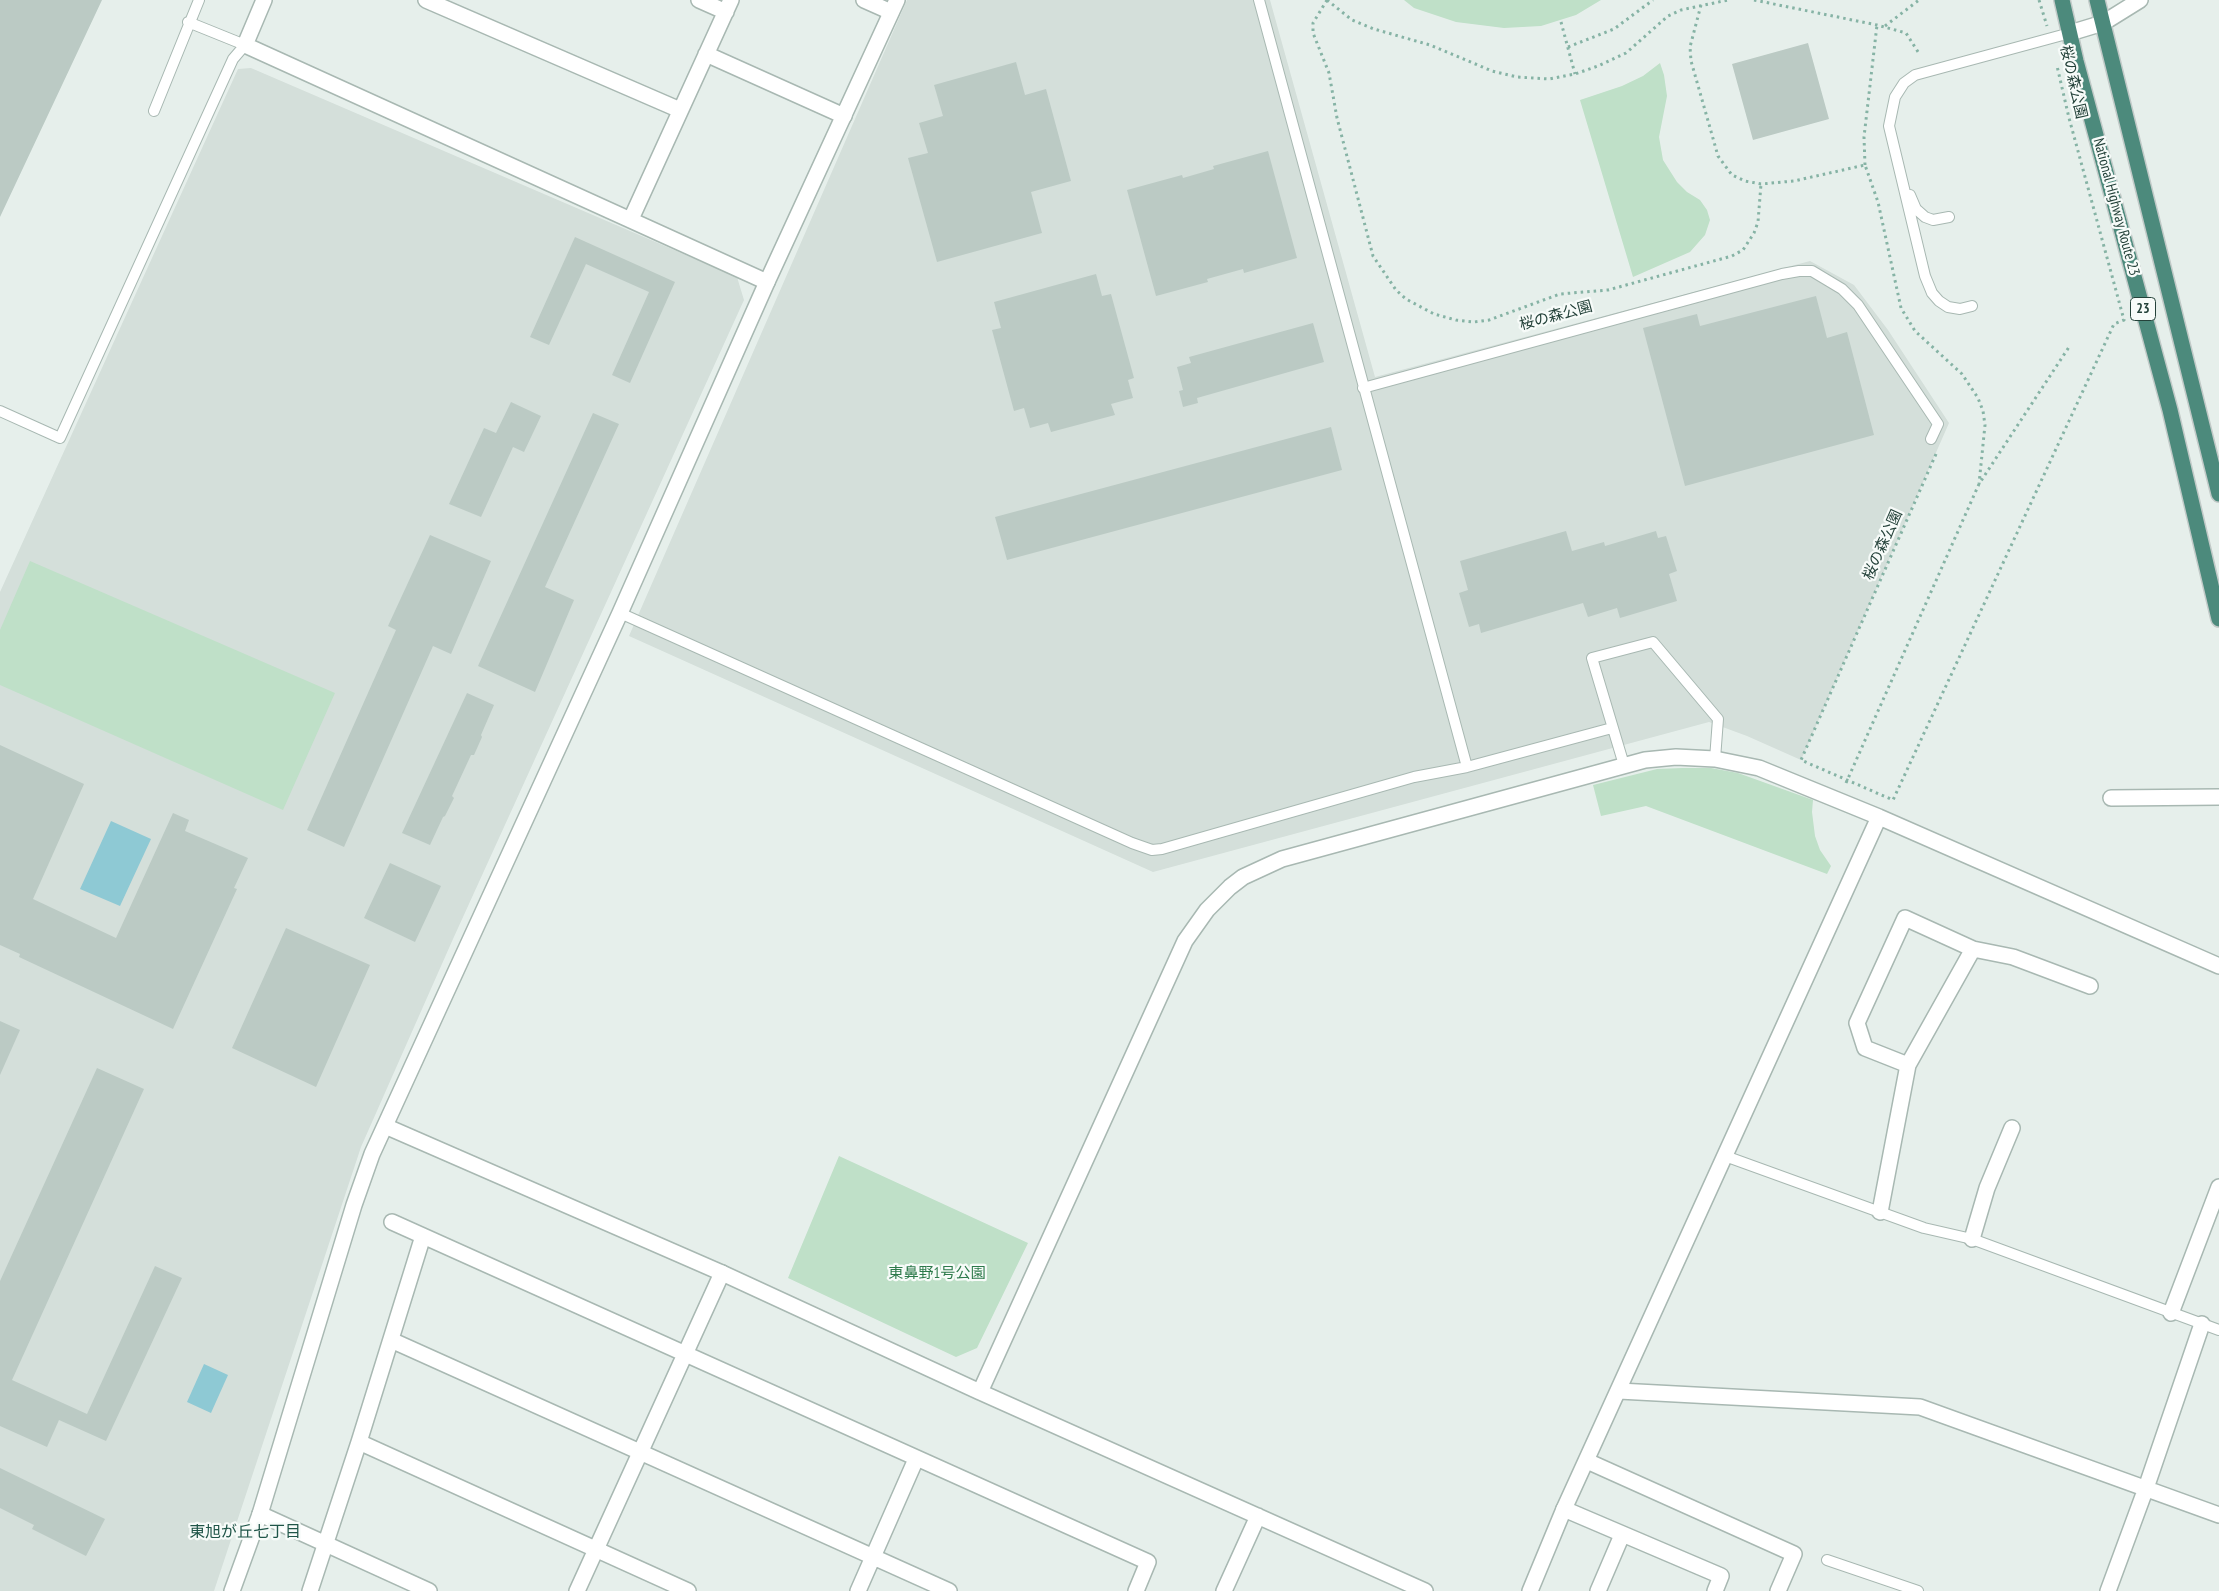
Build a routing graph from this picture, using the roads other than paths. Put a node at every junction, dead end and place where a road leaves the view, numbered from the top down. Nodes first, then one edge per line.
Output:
1 (199, 0) edge
2 (264, 0) edge
3 (426, 0) edge
4 (699, 0) edge
5 (864, 0) edge
6 (1259, 0) edge
7 (2062, 0) edge
8 (2096, 0) edge
9 (2140, 0) edge
10 (728, 6) edge
11 (894, 6) edge
12 (188, 22) junction
13 (2103, 23) junction
14 (2070, 33) junction
15 (245, 45) junction
16 (706, 54) junction
17 (680, 110) junction
18 (154, 111) dead end
19 (844, 116) junction
20 (1900, 168) junction
21 (1949, 217) dead end
22 (631, 219) junction
23 (767, 282) junction
24 (1972, 306) dead end
25 (1363, 388) junction
26 (0, 411) edge
27 (1930, 439) dead end
28 (2219, 494) edge
29 (620, 613) junction
30 (2219, 619) edge
31 (1612, 728) junction
32 (1714, 759) junction
33 (1624, 765) junction
34 (1466, 767) junction
35 (2219, 797) edge
36 (2112, 798) dead end
37 (1879, 817) junction
38 (1973, 949) junction
39 (2219, 966) edge
40 (2090, 986) dead end
41 (1908, 1065) junction
42 (385, 1126) junction
43 (2012, 1128) dead end
44 (1725, 1156) junction
45 (2219, 1187) edge
46 (1880, 1212) junction
47 (392, 1222) dead end
48 (423, 1236) junction
49 (1972, 1239) junction
50 (722, 1273) junction
51 (2170, 1313) junction
52 (2202, 1324) junction
53 (2219, 1330) edge
54 (391, 1340) junction
55 (686, 1354) junction
56 (1619, 1391) junction
57 (980, 1392) junction
58 (359, 1442) junction
59 (641, 1452) junction
60 (916, 1459) junction
61 (1587, 1460) junction
62 (2146, 1488) junction
63 (1564, 1509) junction
64 (260, 1514) junction
65 (2219, 1514) edge
66 (1258, 1516) junction
67 (1622, 1535) junction
68 (325, 1544) junction
69 (596, 1550) junction
70 (873, 1556) junction
71 (1827, 1560) dead end
72 (232, 1591) edge
73 (310, 1591) edge
74 (429, 1591) edge
75 (577, 1591) edge
76 (688, 1591) edge
77 (858, 1591) edge
78 (948, 1591) edge
79 (1136, 1591) edge
80 (1224, 1591) edge
81 (1424, 1591) edge
82 (1530, 1591) edge
83 (1598, 1591) edge
84 (1715, 1591) edge
85 (1778, 1591) edge
86 (1918, 1591) edge
87 (2108, 1591) edge

1 - 12 lane
2 - 15 street
3 - 17 street
4 - 10 street
5 - 11 street
6 - 25 lane
7 - 14 highway, National Highway Route 23 / 23
8 - 13 highway, National Highway Route 23 / 23
9 - 13 street
10 - 16 street
11 - 19 street
12 - 15 lane
12 - 18 lane
13 - 14 street
13 - 28 highway, National Highway Route 23 / 23
14 - 20 lane
14 - 30 highway, National Highway Route 23 / 23
15 - 22 street
15 - 26 lane
16 - 17 street
16 - 19 street
17 - 22 street
19 - 23 street
20 - 21 lane
20 - 24 lane
22 - 23 street
23 - 29 street
25 - 27 lane
25 - 34 lane
29 - 34 lane
29 - 42 street
31 - 32 lane
31 - 33 lane
31 - 34 lane
32 - 33 street
32 - 37 street
33 - 57 street
35 - 36 street
37 - 39 street
37 - 44 street
38 - 40 street
38 - 41 street
38 - 41 street
41 - 46 street
42 - 50 street
42 - 64 street
43 - 49 street
44 - 46 lane
44 - 56 street
45 - 51 street
46 - 49 lane
47 - 48 street
48 - 54 street
48 - 55 street
49 - 51 lane
50 - 55 street
50 - 57 street
51 - 52 lane
52 - 53 lane
52 - 62 street
54 - 58 street
54 - 59 street
55 - 59 street
55 - 60 street
56 - 61 street
56 - 62 street
57 - 66 street
58 - 68 street
58 - 69 street
59 - 69 street
59 - 70 street
60 - 70 street
60 - 79 street
61 - 63 street
61 - 85 street
62 - 65 street
62 - 87 street
63 - 67 street
63 - 82 street
64 - 68 street
64 - 72 street
66 - 80 street
66 - 81 street
67 - 83 street
67 - 84 street
68 - 73 street
68 - 74 street
69 - 75 street
69 - 76 street
70 - 77 street
70 - 78 street
71 - 86 lane

